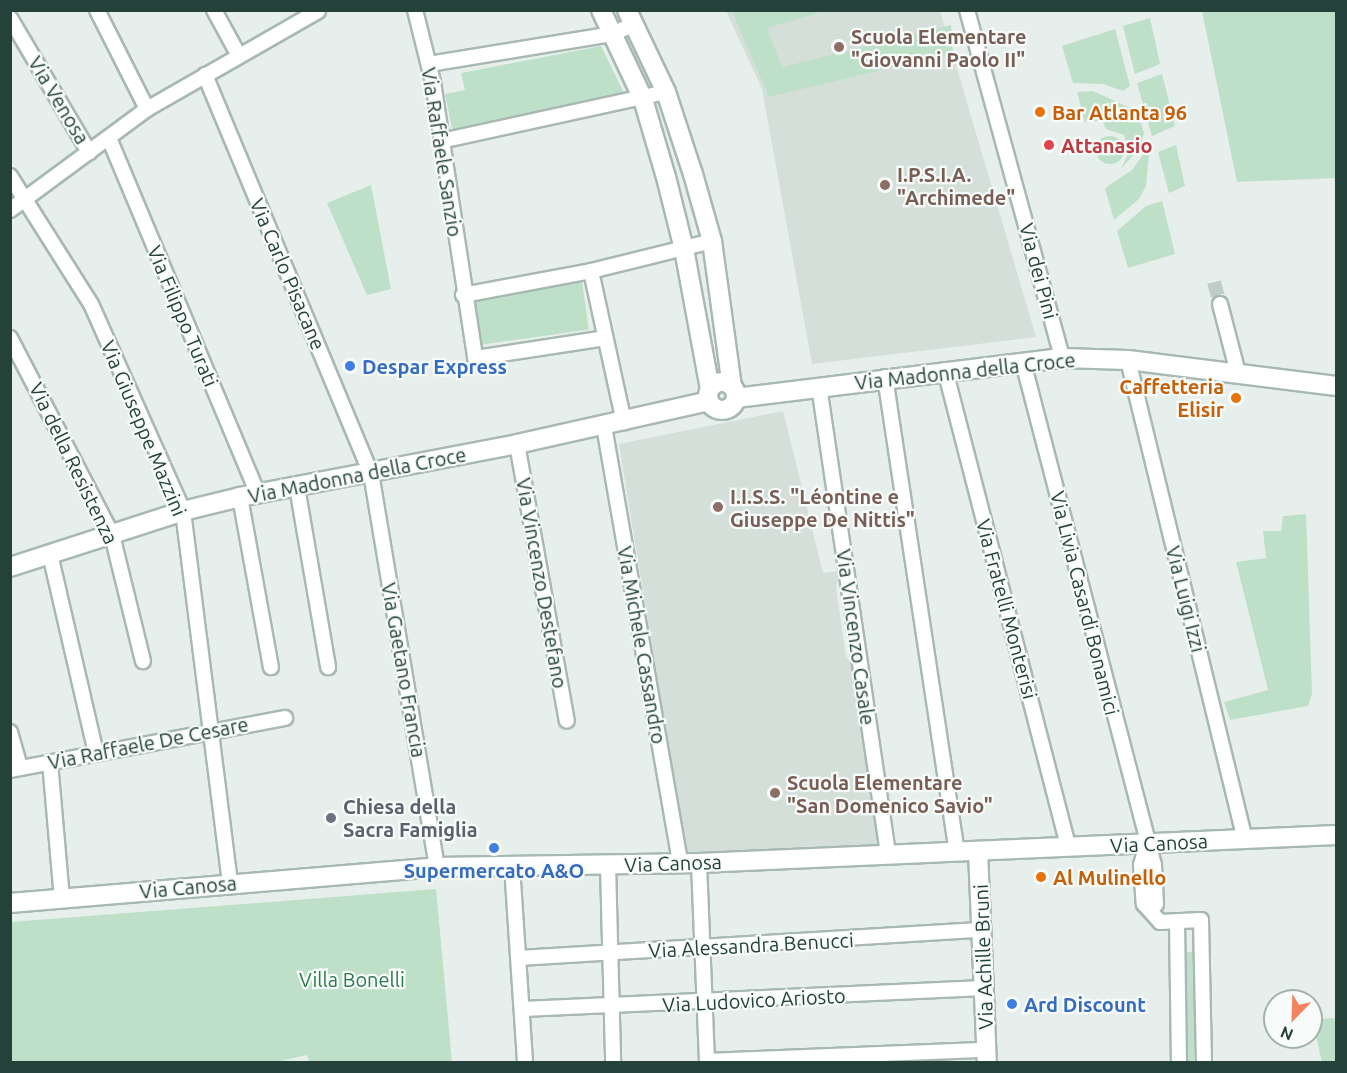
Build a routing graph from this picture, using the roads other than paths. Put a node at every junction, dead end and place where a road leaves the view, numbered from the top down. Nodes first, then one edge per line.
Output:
1 (97, 10) edge
2 (214, 10) edge
3 (415, 10) edge
4 (601, 10) edge
5 (967, 10) edge
6 (318, 11) edge
7 (630, 17) edge
8 (10, 18) edge
9 (612, 34) junction
10 (239, 56) junction
11 (429, 64) junction
12 (205, 75) junction
13 (666, 92) junction
14 (643, 99) junction
15 (147, 109) junction
16 (109, 138) junction
17 (441, 141) junction
18 (89, 152) junction
19 (10, 176) edge
20 (25, 199) junction
21 (10, 210) edge
22 (712, 241) junction
23 (684, 249) junction
24 (591, 271) junction
25 (463, 295) junction
26 (1220, 304) tunnel mouth
27 (10, 338) edge
28 (605, 338) junction
29 (1062, 358) junction
30 (1128, 360) junction
31 (1023, 362) junction
32 (945, 370) junction
33 (1238, 373) junction
34 (885, 377) junction
35 (819, 386) junction
36 (1336, 386) edge
37 (734, 392) junction
38 (710, 395) junction
39 (624, 422) junction
40 (604, 426) junction
41 (517, 444) junction
42 (371, 473) junction
43 (297, 487) junction
44 (249, 496) junction
45 (183, 511) junction
46 (112, 535) junction
47 (50, 554) junction
48 (10, 567) edge
49 (143, 661) dead end
50 (271, 667) dead end
51 (328, 668) dead end
52 (285, 718) dead end
53 (567, 722) dead end
54 (213, 729) junction
55 (10, 732) edge
56 (96, 753) junction
57 (50, 762) junction
58 (15, 769) edge
59 (1336, 835) edge
60 (1245, 838) junction
61 (1147, 843) junction
62 (1069, 848) junction
63 (957, 851) junction
64 (978, 851) junction
65 (888, 853) junction
66 (680, 863) junction
67 (699, 863) junction
68 (608, 865) junction
69 (512, 866) junction
70 (437, 867) junction
71 (230, 883) junction
72 (62, 898) junction
73 (10, 903) edge
74 (1178, 922) junction
75 (982, 930) junction
76 (702, 949) junction
77 (610, 953) junction
78 (519, 958) junction
79 (984, 988) junction
80 (706, 1002) junction
81 (611, 1007) junction
82 (523, 1009) junction
83 (987, 1056) edge
84 (525, 1062) edge
85 (613, 1062) edge
86 (707, 1062) edge
87 (1179, 1062) edge
88 (1204, 1062) edge

1 - 15 street
2 - 10 street
3 - 11 street, Via Raffaele Sanzio
4 - 9 street
5 - 29 street, Via dei Pini
6 - 10 street
7 - 9 street
7 - 13 street
8 - 18 street, Via Venosa
9 - 11 street
9 - 14 street
10 - 12 street
11 - 17 street, Via Raffaele Sanzio
12 - 15 street
12 - 42 street, Via Carlo Pisacane
13 - 14 street
13 - 22 street
14 - 17 street
14 - 23 street
15 - 16 street
16 - 18 street
16 - 44 street, Via Filippo Turati
17 - 25 street, Via Raffaele Sanzio
18 - 20 street
19 - 20 street, Via Giuseppe Mazzini
20 - 21 street
20 - 45 street, Via Giuseppe Mazzini
22 - 23 street
22 - 37 street
23 - 24 street
23 - 38 street
24 - 25 street
24 - 28 street
25 - 28 street, Via Raffaele Sanzio
26 - 33 street
27 - 46 street, Via della Resistenza
28 - 39 street
29 - 30 street, Via Madonna della Croce
29 - 31 street, Via Madonna della Croce
30 - 33 street, Via Madonna della Croce
30 - 60 street, Via Luigi Izzi
31 - 32 street, Via Madonna della Croce
31 - 61 street, Via Livia Casardi Bonamici
32 - 34 street, Via Madonna della Croce
32 - 62 street, Via Fratelli Monterisi
33 - 36 street, Via Madonna della Croce
34 - 35 street, Via Madonna della Croce
34 - 63 street
35 - 37 street, Via Madonna della Croce
35 - 65 street, Via Vincenzo Casale
37 - 38 street, Via Madonna della Croce
37 - 38 street, Via Madonna della Croce
38 - 39 street, Via Madonna della Croce
39 - 40 street, Via Madonna della Croce
40 - 41 street, Via Madonna della Croce
40 - 66 street, Via Michele Cassandro
41 - 42 street, Via Madonna della Croce
41 - 53 street, Via Vincenzo Destefano
42 - 43 street, Via Madonna della Croce
42 - 70 street, Via Gaetano Francia
43 - 44 street, Via Madonna della Croce
43 - 51 street
44 - 45 street, Via Madonna della Croce
44 - 50 street, Via Filippo Turati
45 - 46 street, Via Madonna della Croce
45 - 54 street, Via Giuseppe Mazzini
46 - 47 street, Via Madonna della Croce
46 - 49 street, Via della Resistenza
47 - 48 street, Via Madonna della Croce
47 - 56 street
52 - 54 street, Via Raffaele De Cesare
54 - 56 street, Via Raffaele De Cesare
54 - 71 street, Via Giuseppe Mazzini
55 - 58 street
56 - 57 street, Via Raffaele De Cesare
57 - 58 street, Via Raffaele De Cesare
57 - 72 street
59 - 60 street, Via Canosa
60 - 61 street, Via Canosa
61 - 62 street, Via Canosa
61 - 74 street, Via Livia Casardi Bonamici
62 - 64 street, Via Canosa
63 - 64 street, Via Canosa
63 - 65 street, Via Canosa
64 - 75 street, Via Achille Bruni
65 - 67 street, Via Canosa
66 - 67 street, Via Canosa
66 - 68 street, Via Canosa
67 - 76 street
68 - 69 street, Via Canosa
68 - 77 street
69 - 70 street, Via Canosa
69 - 78 street
70 - 71 street, Via Canosa
71 - 72 street, Via Canosa
72 - 73 street, Via Canosa
74 - 87 street
74 - 88 street
75 - 76 street, Via Alessandra Benucci
75 - 79 street, Via Achille Bruni
76 - 77 street, Via Alessandra Benucci
76 - 80 street
77 - 78 street, Via Alessandra Benucci
77 - 81 street
78 - 82 street
79 - 80 street, Via Ludovico Ariosto
79 - 83 street, Via Achille Bruni
80 - 81 street, Via Ludovico Ariosto
80 - 86 street
81 - 82 street, Via Ludovico Ariosto
81 - 85 street
82 - 84 street
83 - 86 street

